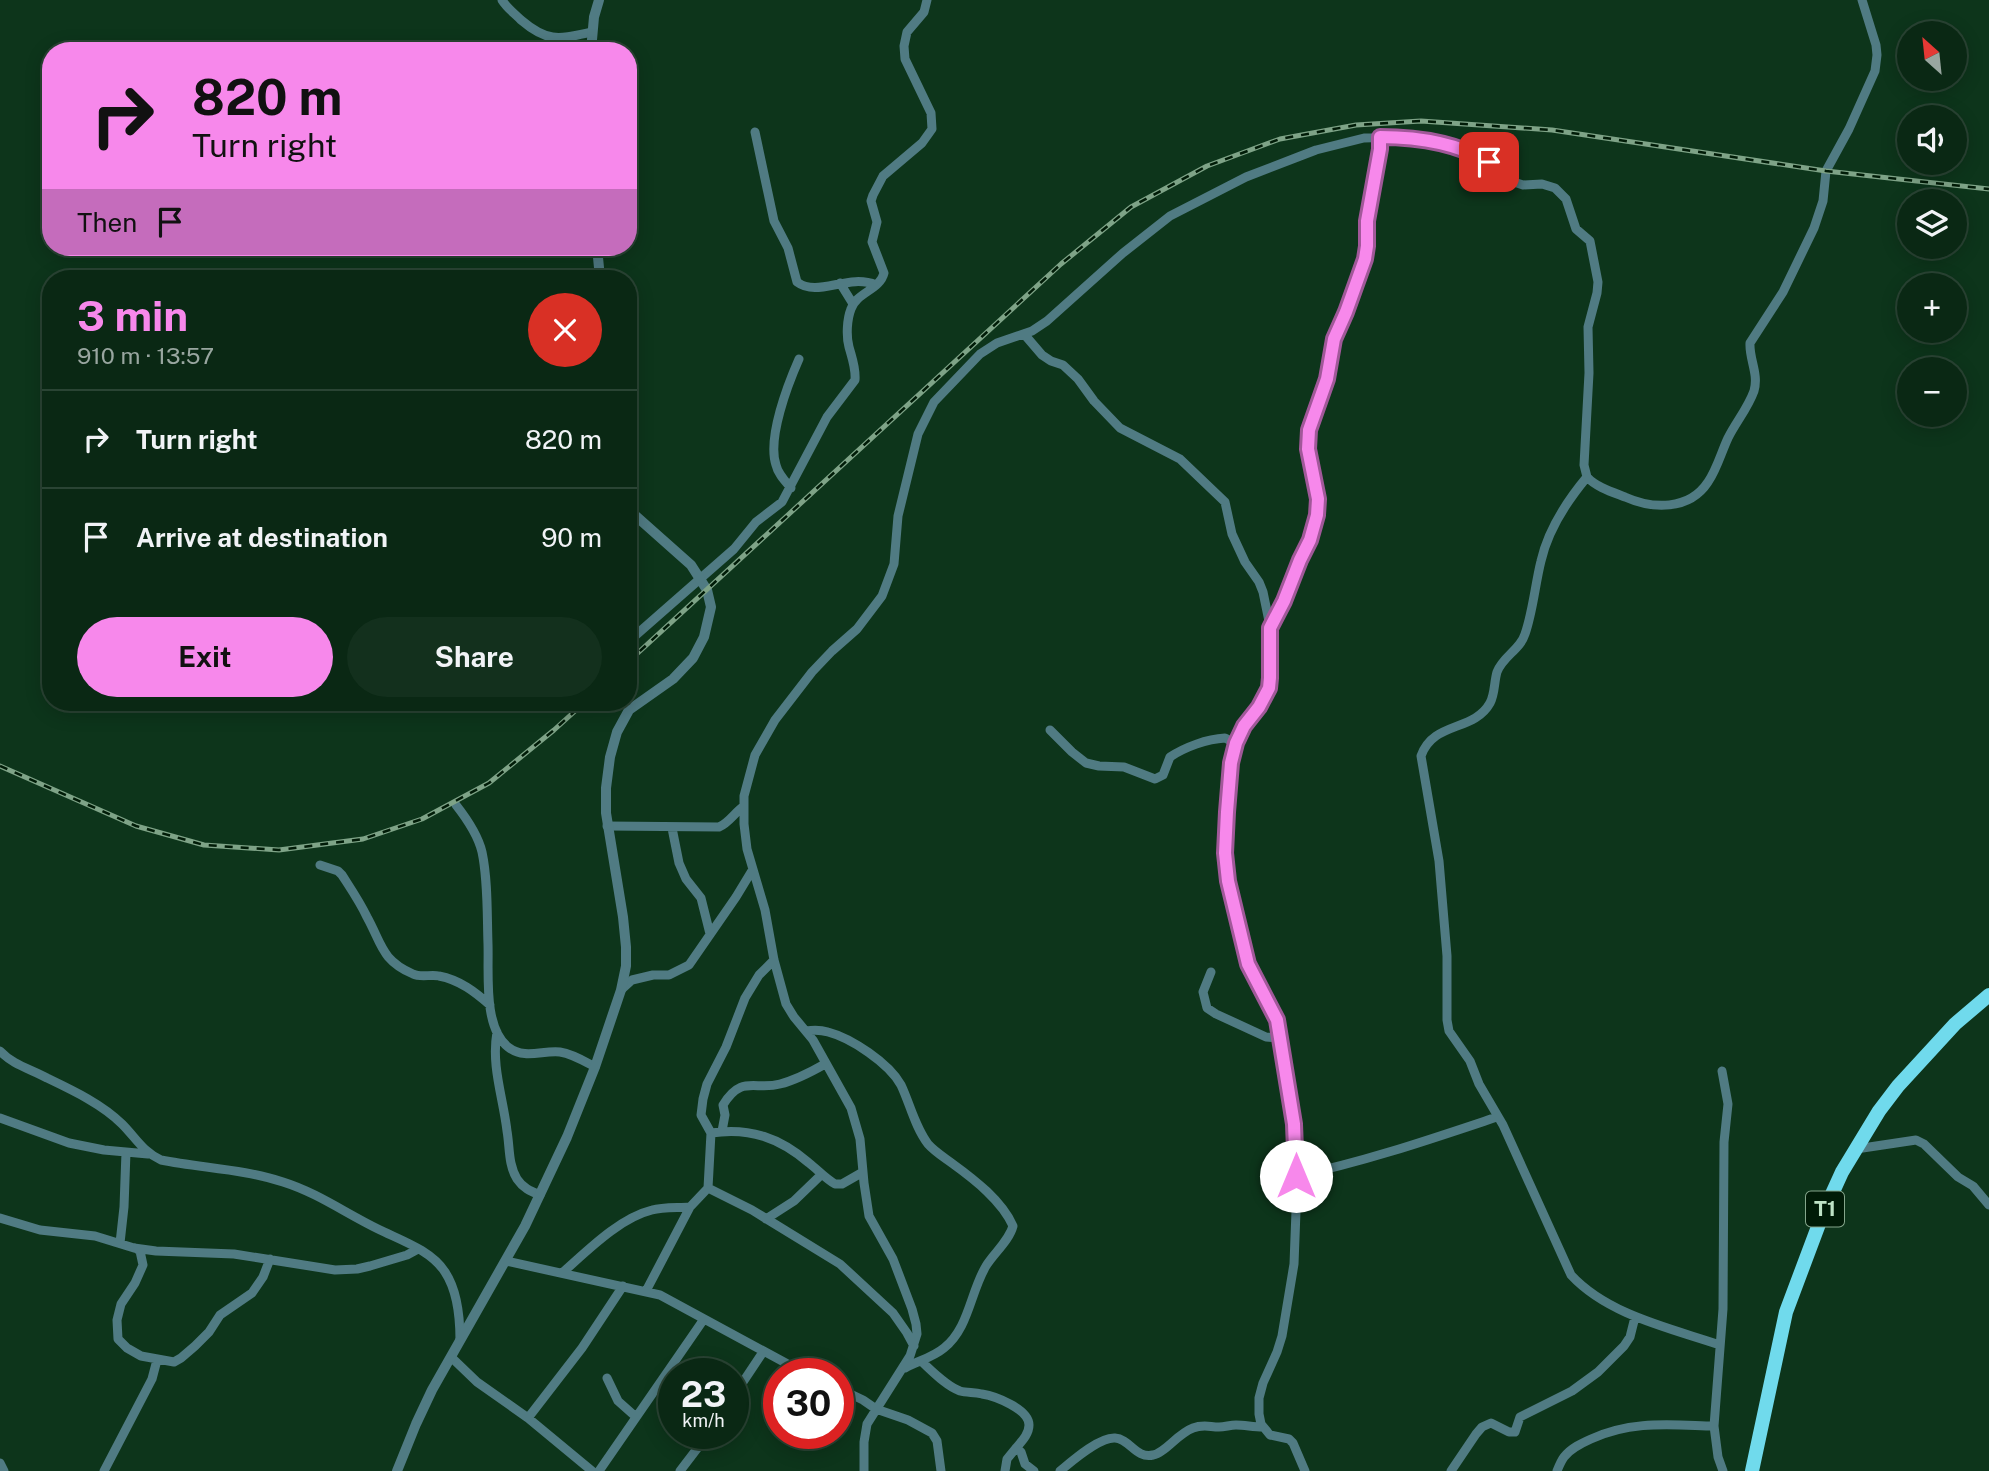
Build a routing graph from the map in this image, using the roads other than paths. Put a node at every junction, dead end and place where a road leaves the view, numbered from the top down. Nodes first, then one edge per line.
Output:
1 (502, 0) edge
2 (600, 0) edge
3 (927, 0) edge
4 (1863, 0) edge
5 (592, 32) junction
6 (591, 42) edge
7 (755, 132) dead end
8 (1380, 137) junction
9 (840, 283) junction
10 (876, 285) junction
11 (853, 304) junction
12 (1024, 334) junction
13 (799, 359) dead end
14 (1587, 477) junction
15 (791, 488) junction
16 (637, 518) edge
17 (700, 579) junction
18 (1270, 628) junction
19 (637, 634) edge
20 (637, 704) edge
21 (628, 711) edge
22 (1050, 730) dead end
23 (1234, 747) junction
24 (456, 805) dead end
25 (744, 806) junction
26 (607, 826) junction
27 (672, 828) junction
28 (320, 865) dead end
29 (753, 869) junction
30 (710, 934) junction
31 (774, 960) junction
32 (1211, 972) dead end
33 (621, 990) junction
34 (1989, 995) edge
35 (490, 1005) junction
36 (806, 1031) junction
37 (497, 1032) junction
38 (1280, 1038) junction
39 (0, 1051) edge
40 (825, 1064) junction
41 (595, 1067) junction
42 (1722, 1071) dead end
43 (1497, 1117) junction
44 (0, 1118) edge
45 (722, 1131) junction
46 (711, 1133) junction
47 (1856, 1149) junction
48 (126, 1152) junction
49 (148, 1154) junction
50 (863, 1172) junction
51 (822, 1174) junction
52 (1296, 1176) junction
53 (708, 1188) junction
54 (540, 1195) junction
55 (1989, 1205) edge
56 (690, 1207) junction
57 (0, 1218) edge
58 (765, 1219) junction
59 (120, 1243) junction
60 (134, 1248) junction
61 (418, 1249) junction
62 (270, 1259) junction
63 (506, 1261) junction
64 (562, 1273) junction
65 (623, 1286) junction
66 (646, 1291) junction
67 (1634, 1317) junction
68 (704, 1319) junction
69 (460, 1340) junction
70 (1720, 1345) junction
71 (914, 1346) junction
72 (763, 1352) junction
73 (451, 1357) junction
74 (775, 1358) edge
75 (158, 1360) junction
76 (921, 1361) junction
77 (903, 1369) junction
78 (749, 1373) edge
79 (607, 1378) dead end
80 (854, 1396) edge
81 (876, 1409) junction
82 (636, 1417) junction
83 (528, 1418) junction
84 (1714, 1426) junction
85 (1263, 1427) junction
86 (1016, 1448) junction
87 (697, 1449) edge
88 (0, 1464) edge
89 (4, 1471) edge
90 (104, 1471) edge
91 (397, 1471) edge
92 (592, 1471) edge
93 (599, 1471) edge
94 (680, 1471) edge
95 (864, 1471) edge
96 (942, 1471) edge
97 (1005, 1471) edge
98 (1034, 1471) edge
99 (1060, 1471) edge
100 (1305, 1471) edge
101 (1451, 1471) edge
102 (1557, 1471) edge
103 (1723, 1471) edge
104 (1752, 1471) edge

1 - 5 street
2 - 5 street
3 - 10 street
4 - 14 street
5 - 6 street
7 - 9 street
8 - 12 street
8 - 14 street
8 - 18 street
9 - 10 street
9 - 11 street
10 - 11 street
11 - 15 street
12 - 18 street
12 - 25 street
13 - 15 street
14 - 43 street
15 - 17 street
16 - 17 street
17 - 19 street
17 - 20 street
18 - 23 street
21 - 26 street
22 - 23 street
23 - 38 street
24 - 35 street
25 - 27 street
25 - 29 street
26 - 27 street
26 - 33 street
27 - 30 street
28 - 35 street
29 - 30 street
29 - 31 street
30 - 33 street
31 - 36 street
31 - 46 street
32 - 38 street
33 - 41 street
34 - 47 highway, T1
35 - 37 street
36 - 40 street
36 - 76 street
37 - 41 street
37 - 54 street
38 - 52 street
39 - 49 street
40 - 45 street
40 - 50 street
41 - 54 street
42 - 70 street
43 - 52 street
43 - 67 street
44 - 48 street
45 - 46 street
45 - 51 street
46 - 53 street
47 - 55 street
47 - 104 highway, T1
48 - 49 street
48 - 59 street
49 - 61 street
50 - 51 street
50 - 71 street
51 - 58 street
52 - 85 street
53 - 56 street
53 - 58 street
54 - 63 street
56 - 64 street
56 - 66 street
57 - 59 street
58 - 71 street
59 - 60 street
60 - 62 street
60 - 75 street
61 - 62 street
61 - 69 street
62 - 75 street
63 - 64 street
63 - 69 street
64 - 65 street
65 - 66 street
65 - 83 street
66 - 68 street
67 - 70 street
67 - 101 street
68 - 72 street
68 - 82 street
69 - 73 street
70 - 84 street
71 - 77 street
72 - 74 street
72 - 78 street
73 - 83 street
73 - 91 street
75 - 90 street
76 - 77 street
76 - 86 street
77 - 81 street
79 - 82 street
80 - 81 street
81 - 95 street
81 - 96 street
82 - 93 street
83 - 92 street
84 - 102 street
84 - 103 street
85 - 99 street
85 - 100 street
86 - 97 street
86 - 98 street
87 - 94 street
88 - 89 street

